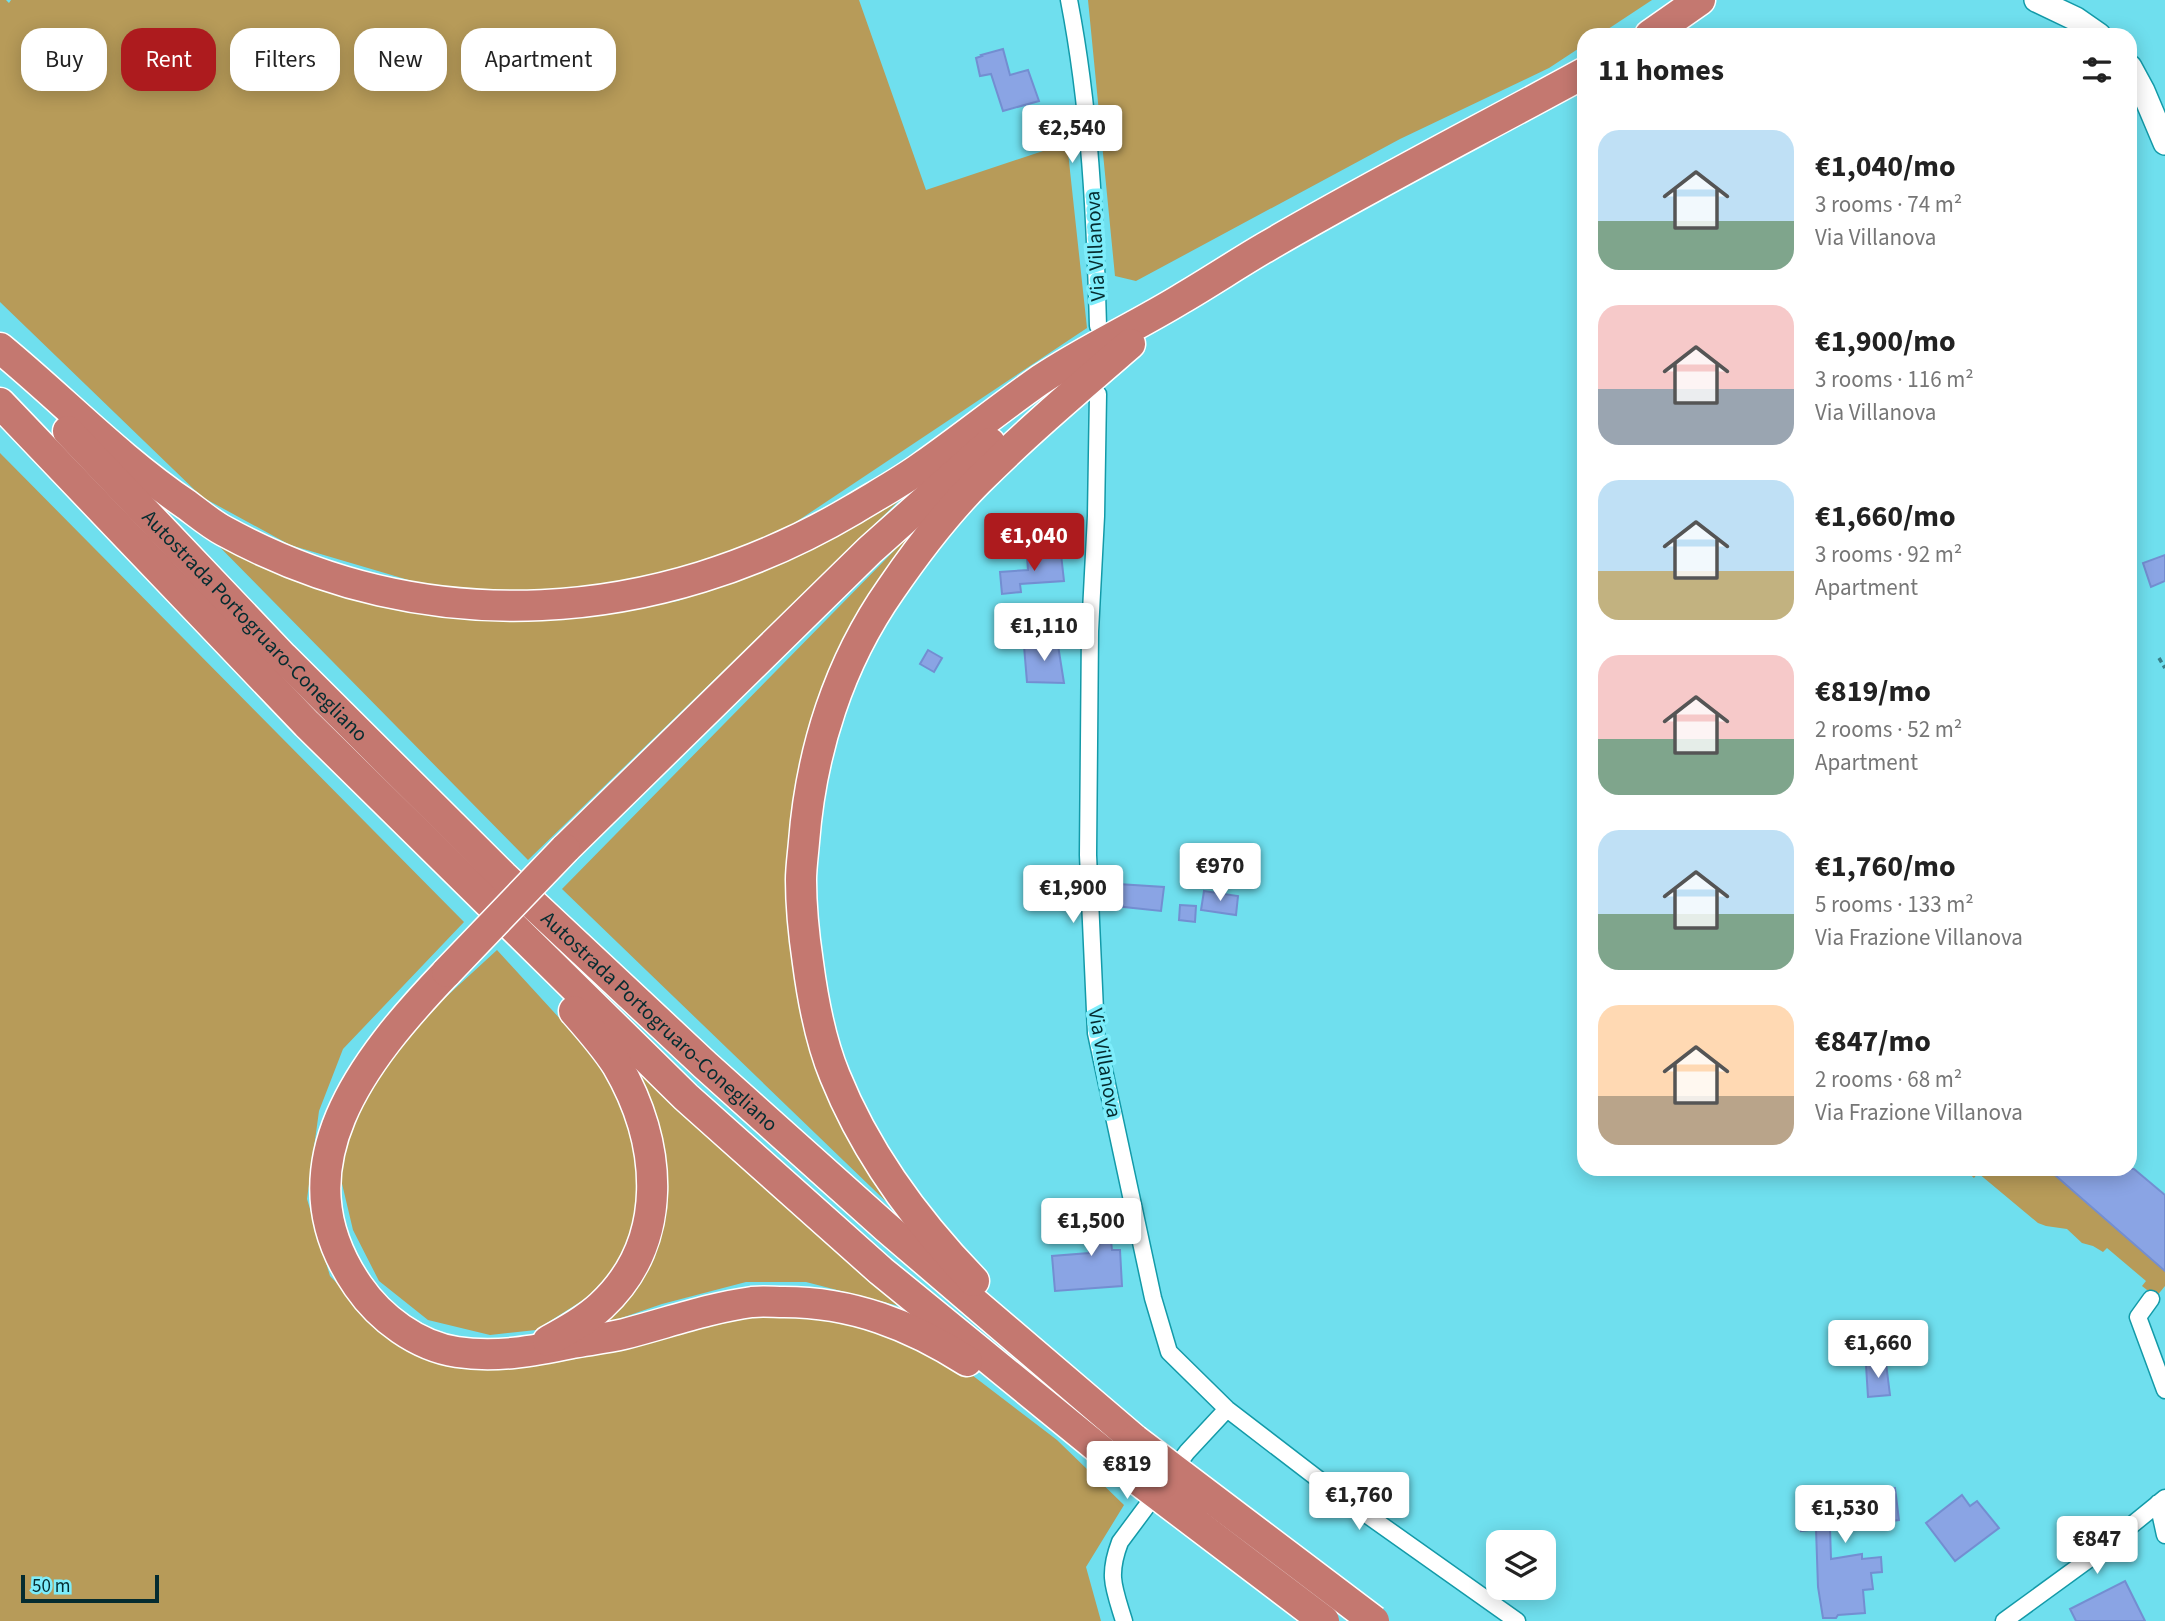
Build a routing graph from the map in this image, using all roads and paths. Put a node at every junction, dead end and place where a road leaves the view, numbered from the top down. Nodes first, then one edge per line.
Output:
1 (1069, 0) edge
2 (1700, 0) edge
3 (2036, 0) edge
4 (1660, 28) edge
5 (2089, 28) edge
6 (1577, 77) edge
7 (2137, 80) edge
8 (2165, 143) edge
9 (1184, 298) junction
10 (1098, 326) dead end
11 (0, 348) edge
12 (0, 360) edge
13 (1098, 394) dead end
14 (0, 403) edge
15 (2159, 658) dead end
16 (2165, 668) edge
17 (307, 724) junction
18 (2151, 1299) dead end
19 (530, 1351) junction
20 (1075, 1387) junction
21 (2165, 1390) edge
22 (1227, 1409) junction
23 (1065, 1422) junction
24 (2162, 1501) edge
25 (2165, 1535) edge
26 (1125, 1621) edge
27 (1324, 1621) edge
28 (1374, 1621) edge
29 (1517, 1621) edge
30 (2004, 1621) edge

1 - 10 street, Via Villanova
2 - 4 highway
3 - 5 street
6 - 9 highway
7 - 8 street
9 - 11 highway
9 - 19 highway, bridge
9 - 20 highway
12 - 20 highway, Autostrada Portogruaro-Conegliano
13 - 22 street, Via Villanova
14 - 17 highway, Autostrada Portogruaro-Conegliano
15 - 16 path
17 - 19 highway
17 - 23 highway, Autostrada Portogruaro-Conegliano
18 - 21 street
19 - 23 highway
20 - 28 highway, Autostrada Portogruaro-Conegliano, bridge
22 - 26 street
22 - 29 street, Via Villanova
23 - 27 highway, Autostrada Portogruaro-Conegliano, bridge
24 - 25 street
24 - 30 street

